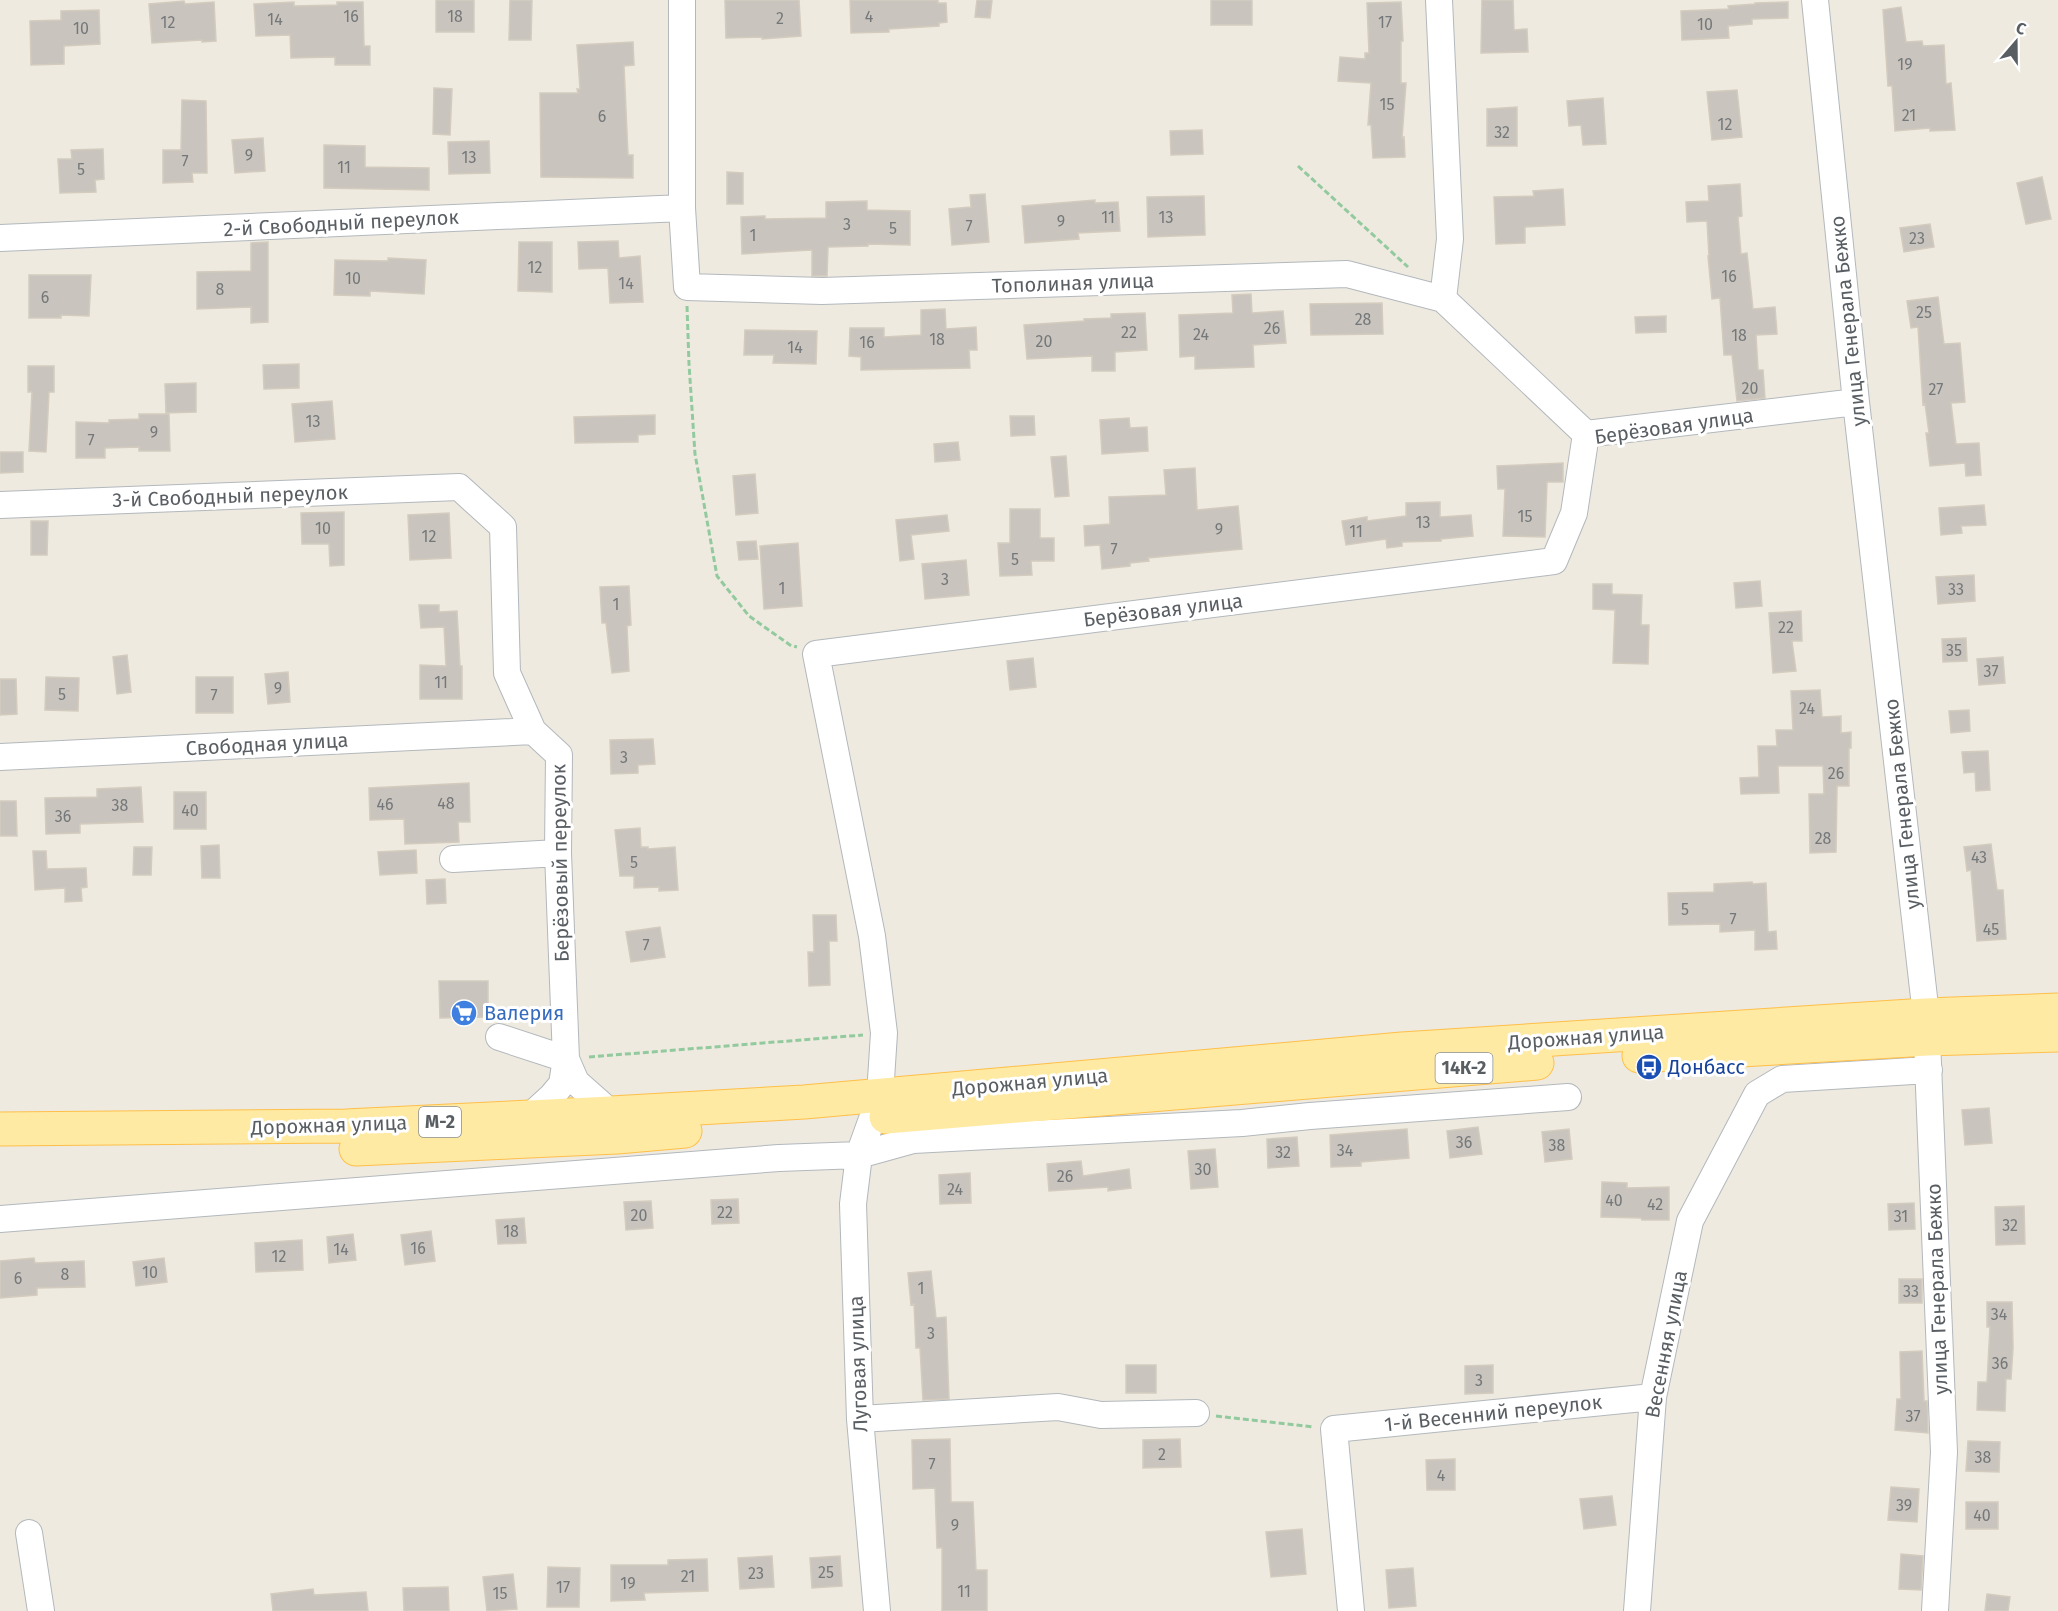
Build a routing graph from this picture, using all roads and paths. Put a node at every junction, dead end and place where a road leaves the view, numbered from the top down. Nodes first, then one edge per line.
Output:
1 (682, 0) edge
2 (1439, 0) edge
3 (1815, 0) edge
4 (1298, 166) dead end
5 (682, 208) junction
6 (0, 238) edge
7 (1408, 268) dead end
8 (687, 287) junction
9 (1443, 299) junction
10 (1856, 402) junction
11 (1586, 434) junction
12 (459, 487) joint
13 (0, 505) edge
14 (816, 654) junction
15 (533, 731) junction
16 (0, 757) edge
17 (558, 853) junction
18 (453, 859) dead end
19 (2058, 1010) edge
20 (884, 1033) junction
21 (2058, 1035) edge
22 (499, 1037) dead end
23 (1927, 1041) junction
24 (566, 1059) junction
25 (1568, 1097) dead end
26 (876, 1107) junction
27 (612, 1113) junction
28 (530, 1117) junction
29 (0, 1129) edge
30 (0, 1153) edge
31 (859, 1155) junction
32 (0, 1219) edge
33 (1653, 1396) junction
34 (1196, 1413) joint
35 (860, 1419) junction
36 (1334, 1429) junction
37 (29, 1533) dead end
38 (869, 1610) edge
39 (41, 1611) edge
40 (1351, 1611) edge
41 (1637, 1611) edge
42 (1935, 1611) edge

1 - 5 street
2 - 9 street
3 - 10 street, улица Генерала Бежко
4 - 7 path
5 - 6 street, 2-й Свободный переулок
5 - 8 street
8 - 9 street, Тополиная улица
8 - 14 path
9 - 11 street
10 - 11 street, Берёзовая улица
10 - 23 street, улица Генерала Бежко
11 - 14 street, Берёзовая улица
12 - 13 street, 3-й Свободный переулок
12 - 15 street, Берёзовый переулок
14 - 20 street
15 - 16 street, Свободная улица
15 - 17 street, Берёзовый переулок
17 - 18 street
17 - 24 street, Берёзовый переулок
19 - 23 main road, Дорожная улица / 14К-2
20 - 24 path
20 - 26 street
21 - 23 main road, Дорожная улица / 14К-2
22 - 24 street
23 - 26 main road, Дорожная улица / 14К-2
23 - 33 street, Весенняя улица
23 - 42 street, улица Генерала Бежко
24 - 27 street, Берёзовый переулок
24 - 28 street, Берёзовый переулок
25 - 31 street
26 - 27 main road, Дорожная улица / М-2
26 - 30 main road, Дорожная улица / М-2
26 - 31 street, Луговая улица
27 - 28 main road, Дорожная улица / М-2
28 - 29 main road, Дорожная улица / М-2
31 - 32 street
31 - 35 street, Луговая улица
33 - 36 street, 1-й Весенний переулок
33 - 41 street, Весенняя улица
34 - 35 street
34 - 36 path
35 - 38 street, Луговая улица
36 - 40 street
37 - 39 street

